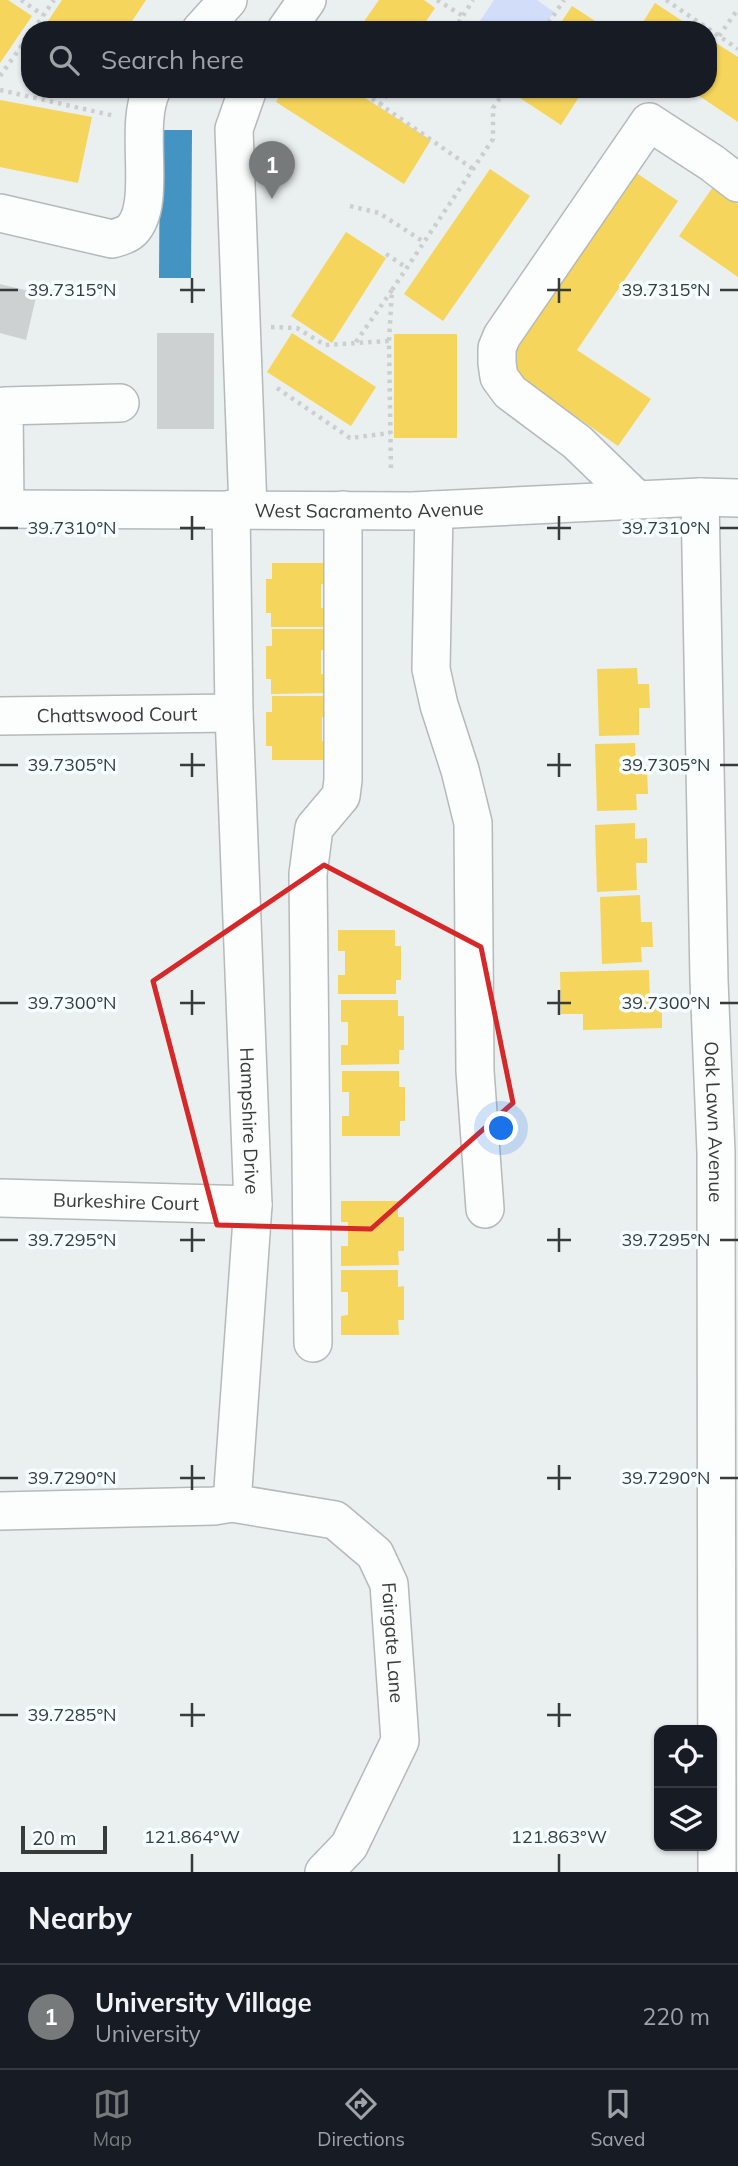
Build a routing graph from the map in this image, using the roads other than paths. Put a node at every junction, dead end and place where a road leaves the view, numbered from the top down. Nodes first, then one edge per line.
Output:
1 (228, 0) edge
2 (307, 0) edge
3 (209, 21) edge
4 (292, 21) edge
5 (245, 98) edge
6 (147, 106) edge
7 (738, 183) edge
8 (0, 213) edge
9 (120, 403) dead end
10 (2, 406) edge
11 (700, 497) junction
12 (738, 498) edge
13 (637, 500) junction
14 (3, 509) edge
15 (239, 509) junction
16 (344, 510) junction
17 (434, 510) junction
18 (234, 713) junction
19 (0, 716) edge
20 (727, 1152) edge
21 (0, 1198) edge
22 (253, 1205) junction
23 (485, 1209) dead end
24 (313, 1343) dead end
25 (232, 1503) junction
26 (0, 1511) edge
27 (324, 1872) edge
28 (717, 1872) edge

1 - 3 street
2 - 4 street
5 - 15 street, Hampshire Drive
6 - 8 street
7 - 13 street
9 - 10 street
10 - 14 street
11 - 12 street, West Sacramento Avenue
11 - 13 street, West Sacramento Avenue
11 - 20 street, Oak Lawn Avenue
13 - 17 street, West Sacramento Avenue
14 - 15 street, West Sacramento Avenue
15 - 16 street, West Sacramento Avenue
15 - 18 street, Hampshire Drive
16 - 17 street, West Sacramento Avenue
16 - 24 street
17 - 23 street
18 - 19 street, Chattswood Court
18 - 22 street, Hampshire Drive
20 - 28 street, Oak Lawn Avenue
21 - 22 street, Burkeshire Court
22 - 25 street, Hampshire Drive
25 - 26 street
25 - 27 street, Fairgate Lane

